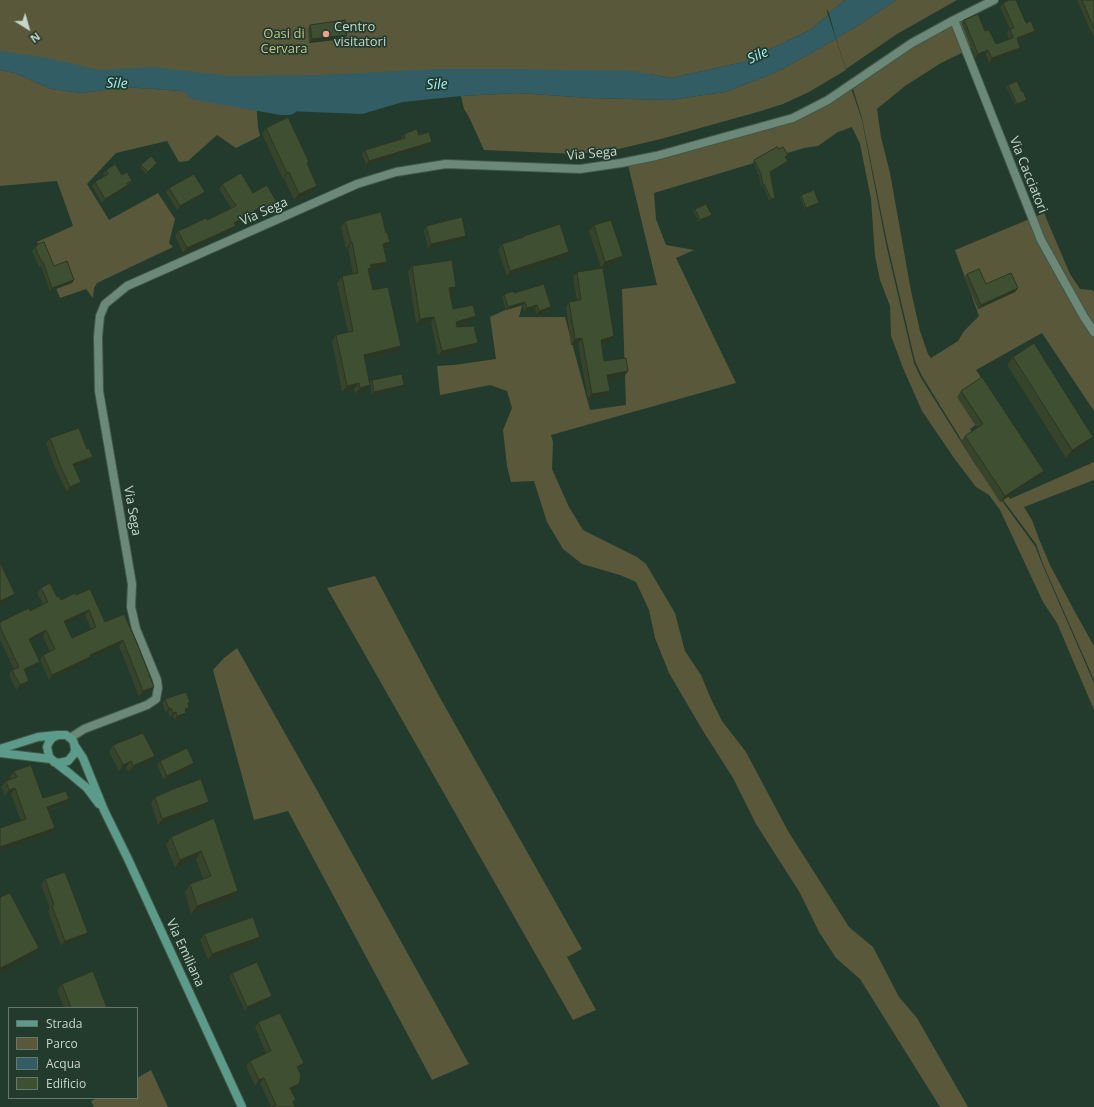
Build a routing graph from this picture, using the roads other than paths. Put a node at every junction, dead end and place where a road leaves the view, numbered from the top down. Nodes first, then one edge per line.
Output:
1 (994, 0) edge
2 (954, 20) junction
3 (1094, 332) edge
4 (58, 735) junction
5 (70, 738) junction
6 (75, 746) junction
7 (0, 749) edge
8 (0, 753) edge
9 (52, 760) junction
10 (104, 810) junction
11 (242, 1107) edge

1 - 2 street, Via Sega
2 - 3 street, Via Cacciatori
2 - 5 street, Via Sega
4 - 5 main road
4 - 7 main road
4 - 9 main road
5 - 6 main road, Via Emiliana
6 - 9 main road, Via Emiliana
6 - 10 main road, Via Emiliana
8 - 9 main road, Via Emiliana
9 - 10 main road, Via Emiliana
10 - 11 main road, Via Emiliana

